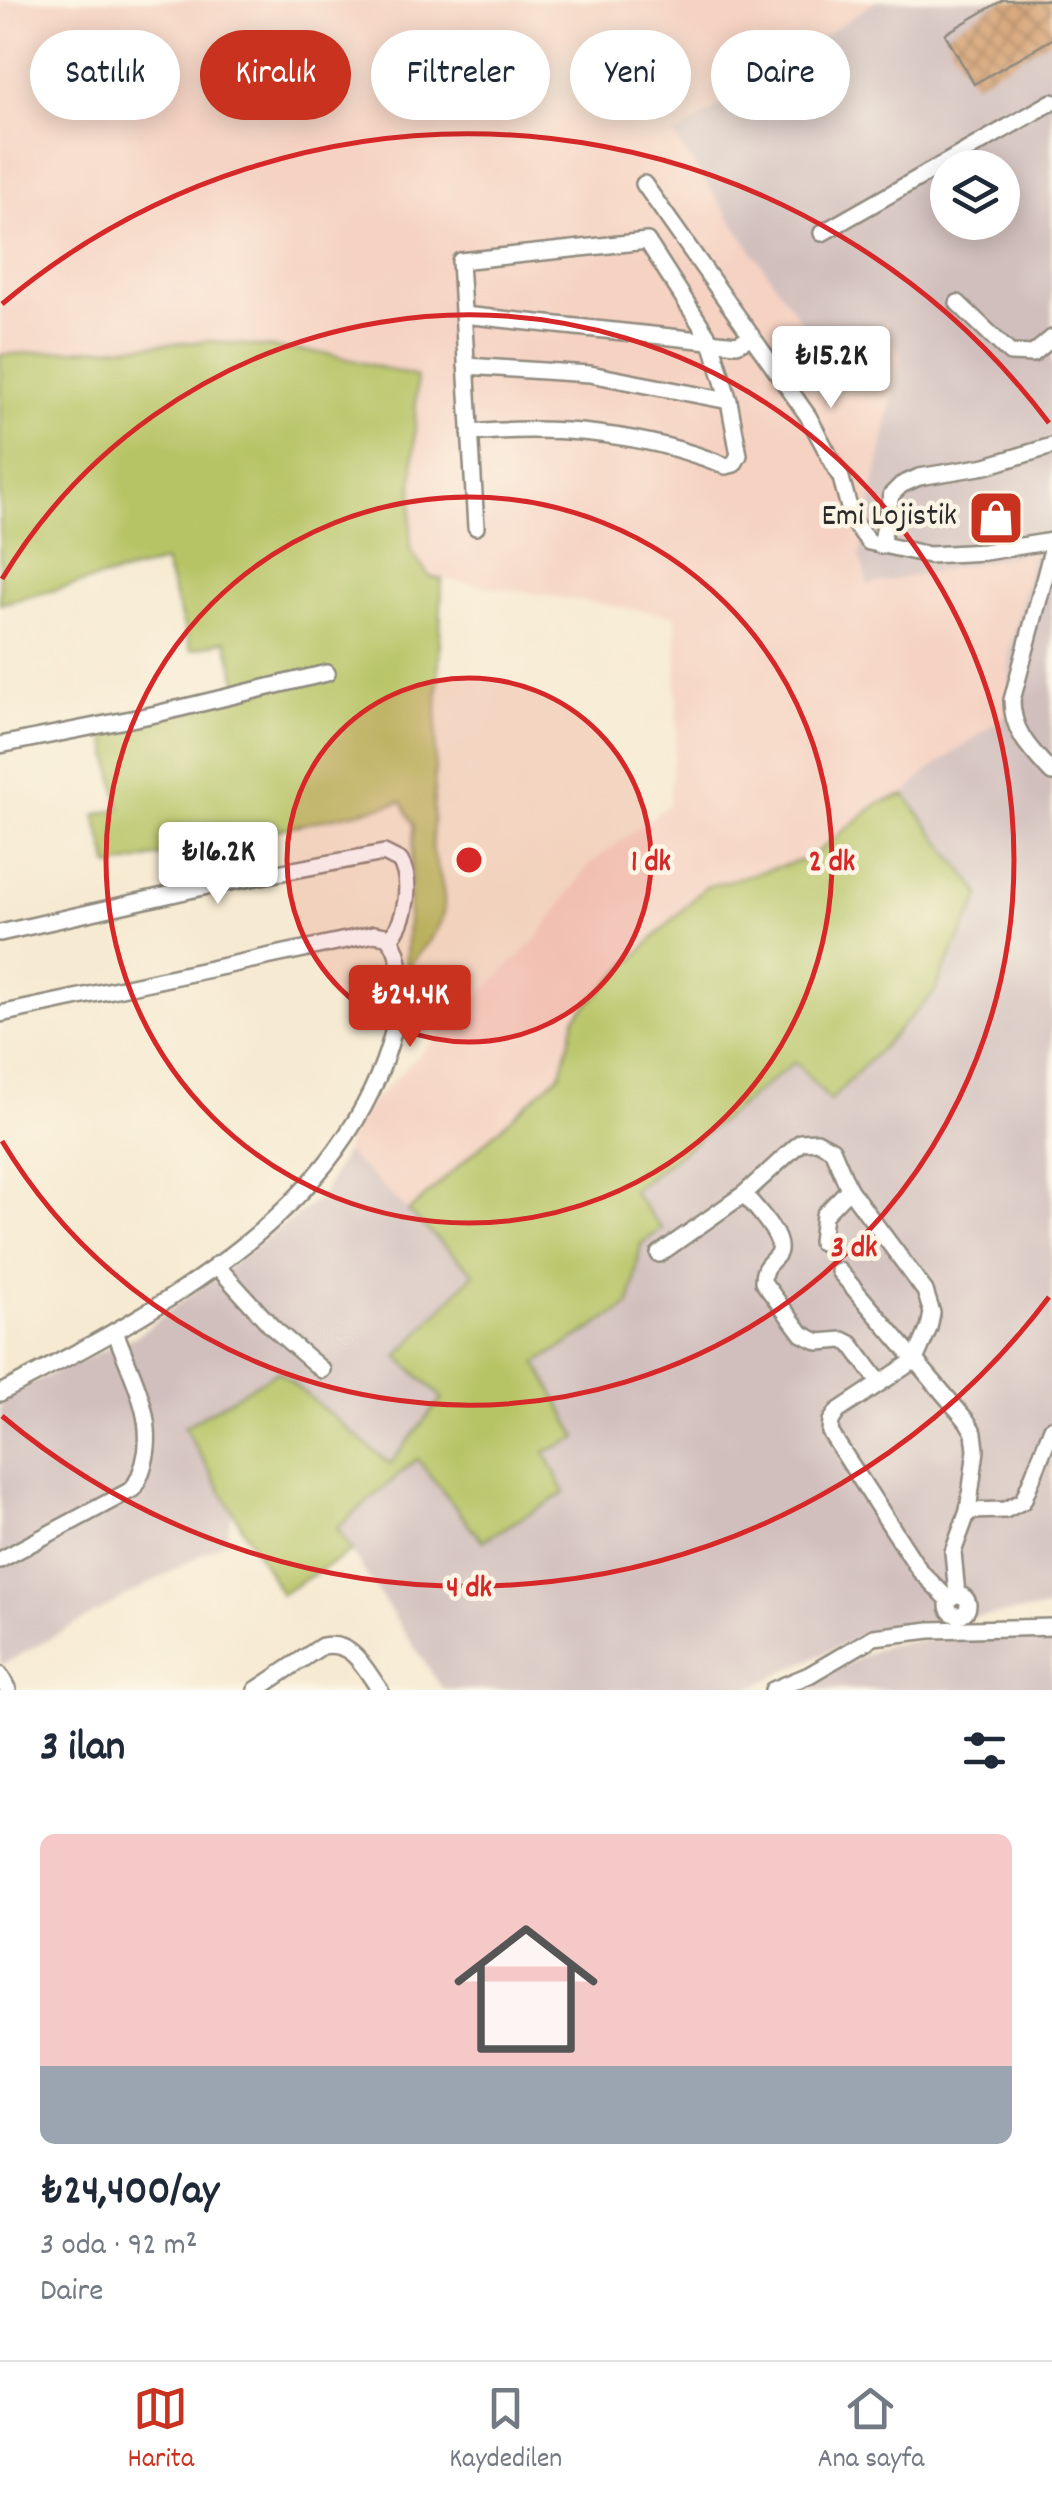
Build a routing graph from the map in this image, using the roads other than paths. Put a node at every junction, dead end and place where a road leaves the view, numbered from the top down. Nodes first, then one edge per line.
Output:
1 (1052, 102) edge
2 (644, 184) dead end
3 (822, 234) dead end
4 (958, 303) dead end
5 (464, 314) junction
6 (751, 337) junction
7 (1052, 338) edge
8 (711, 341) junction
9 (466, 366) junction
10 (729, 401) junction
11 (470, 432) junction
12 (1052, 446) edge
13 (476, 526) dead end
14 (1052, 541) edge
15 (881, 546) junction
16 (1052, 550) edge
17 (328, 673) dead end
18 (0, 745) edge
19 (1052, 773) edge
20 (0, 933) edge
21 (390, 939) junction
22 (0, 1014) edge
23 (849, 1189) junction
24 (744, 1194) junction
25 (821, 1242) dead end
26 (659, 1254) dead end
27 (216, 1265) junction
28 (839, 1271) dead end
29 (115, 1332) junction
30 (915, 1360) junction
31 (322, 1370) dead end
32 (880, 1383) junction
33 (0, 1393) edge
34 (1052, 1428) edge
35 (968, 1511) junction
36 (0, 1560) edge
37 (951, 1601) junction
38 (1052, 1627) edge
39 (983, 1628) junction
40 (930, 1630) junction
41 (0, 1675) edge
42 (8, 1690) edge
43 (256, 1690) edge
44 (380, 1690) edge
45 (773, 1690) edge

1 - 3 street
2 - 6 street
4 - 7 street
5 - 8 street
5 - 8 street
5 - 9 street
6 - 8 street
6 - 15 street
8 - 10 street
9 - 10 street
9 - 11 street
10 - 11 street
11 - 13 street
12 - 15 street
14 - 15 street
16 - 19 street
17 - 18 street
20 - 21 street
21 - 22 street
21 - 27 street
23 - 24 street
23 - 25 street
23 - 30 street
24 - 26 street
24 - 32 street
27 - 29 street
27 - 31 street
28 - 30 street
29 - 33 street
29 - 36 street
30 - 32 street
30 - 35 street
32 - 37 street
34 - 35 street
35 - 37 street
37 - 39 street
37 - 40 street
38 - 39 street
39 - 40 street
40 - 45 street
41 - 42 street
43 - 44 street

